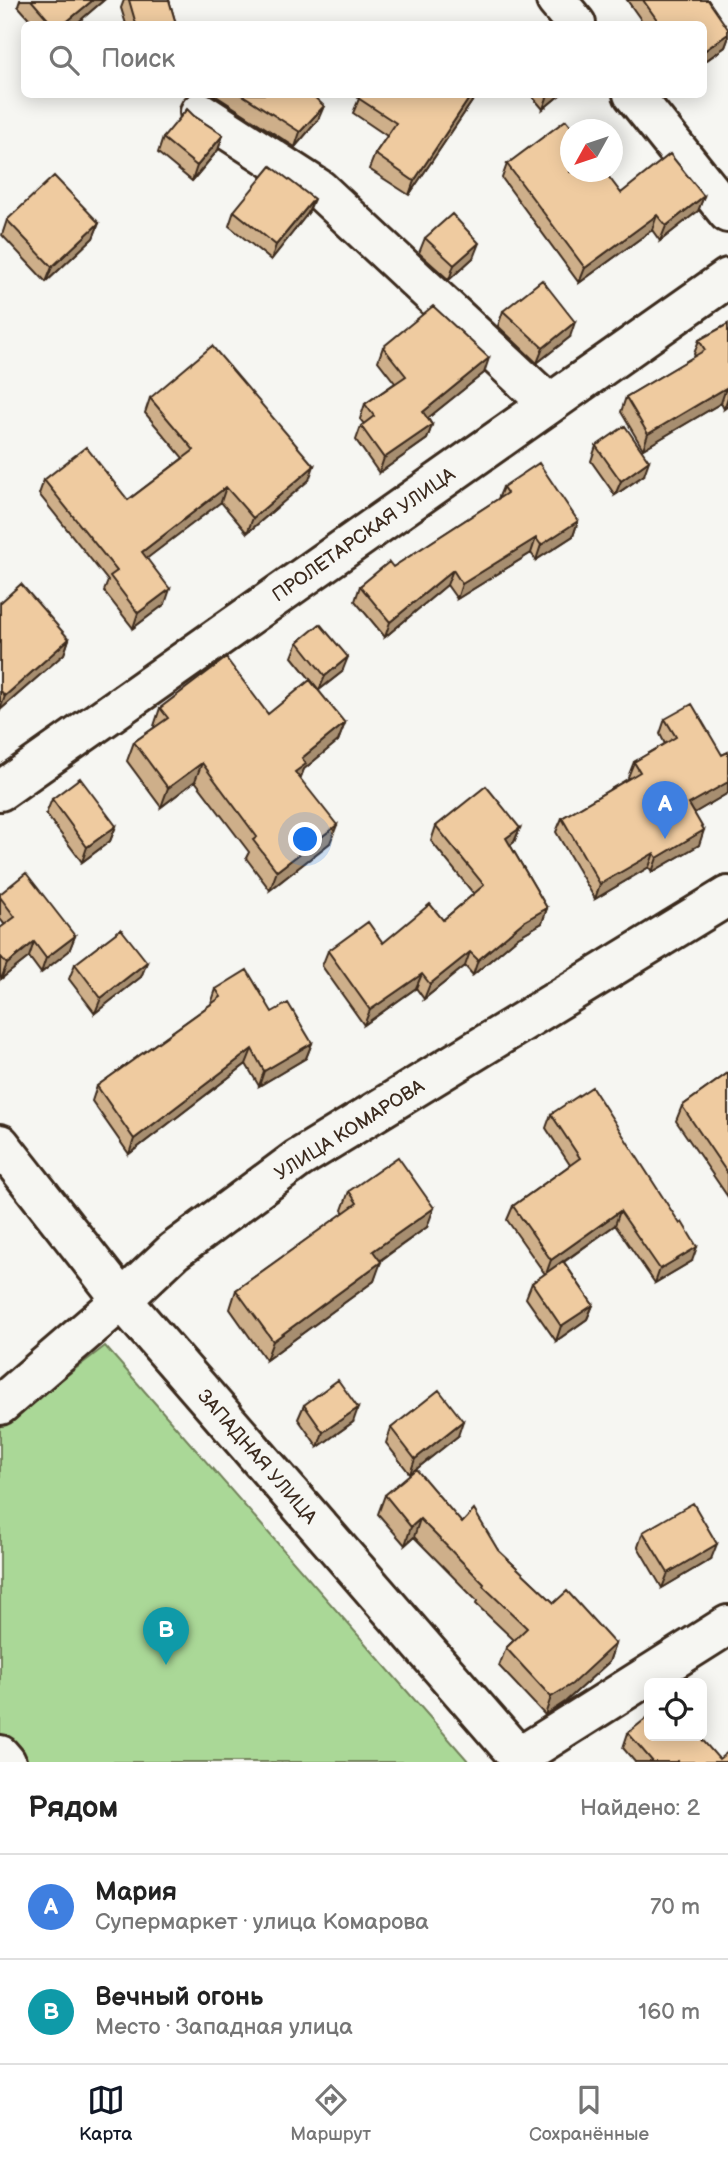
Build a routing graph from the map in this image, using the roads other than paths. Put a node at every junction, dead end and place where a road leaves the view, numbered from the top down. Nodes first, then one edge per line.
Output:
1 (556, 0) edge
2 (574, 21) edge
3 (636, 98) edge
4 (200, 111) dead end
5 (728, 213) edge
6 (728, 278) edge
7 (548, 403) junction
8 (0, 791) edge
9 (728, 896) edge
10 (0, 1144) edge
11 (122, 1300) junction
12 (0, 1405) edge
13 (728, 1625) edge
14 (0, 1755) edge
15 (521, 1760) edge
16 (6, 1762) edge

1 - 2 street
3 - 5 street
4 - 7 street
6 - 7 street, ПРОЛЕТАРСКАЯ УЛИЦА
7 - 8 street, ПРОЛЕТАРСКАЯ УЛИЦА
9 - 11 street, УЛИЦА КОМАРОВА
10 - 11 street, ЗАПАДНАЯ УЛИЦА
11 - 12 street, УЛИЦА КОМАРОВА
11 - 15 street, ЗАПАДНАЯ УЛИЦА
13 - 15 street
14 - 16 street

